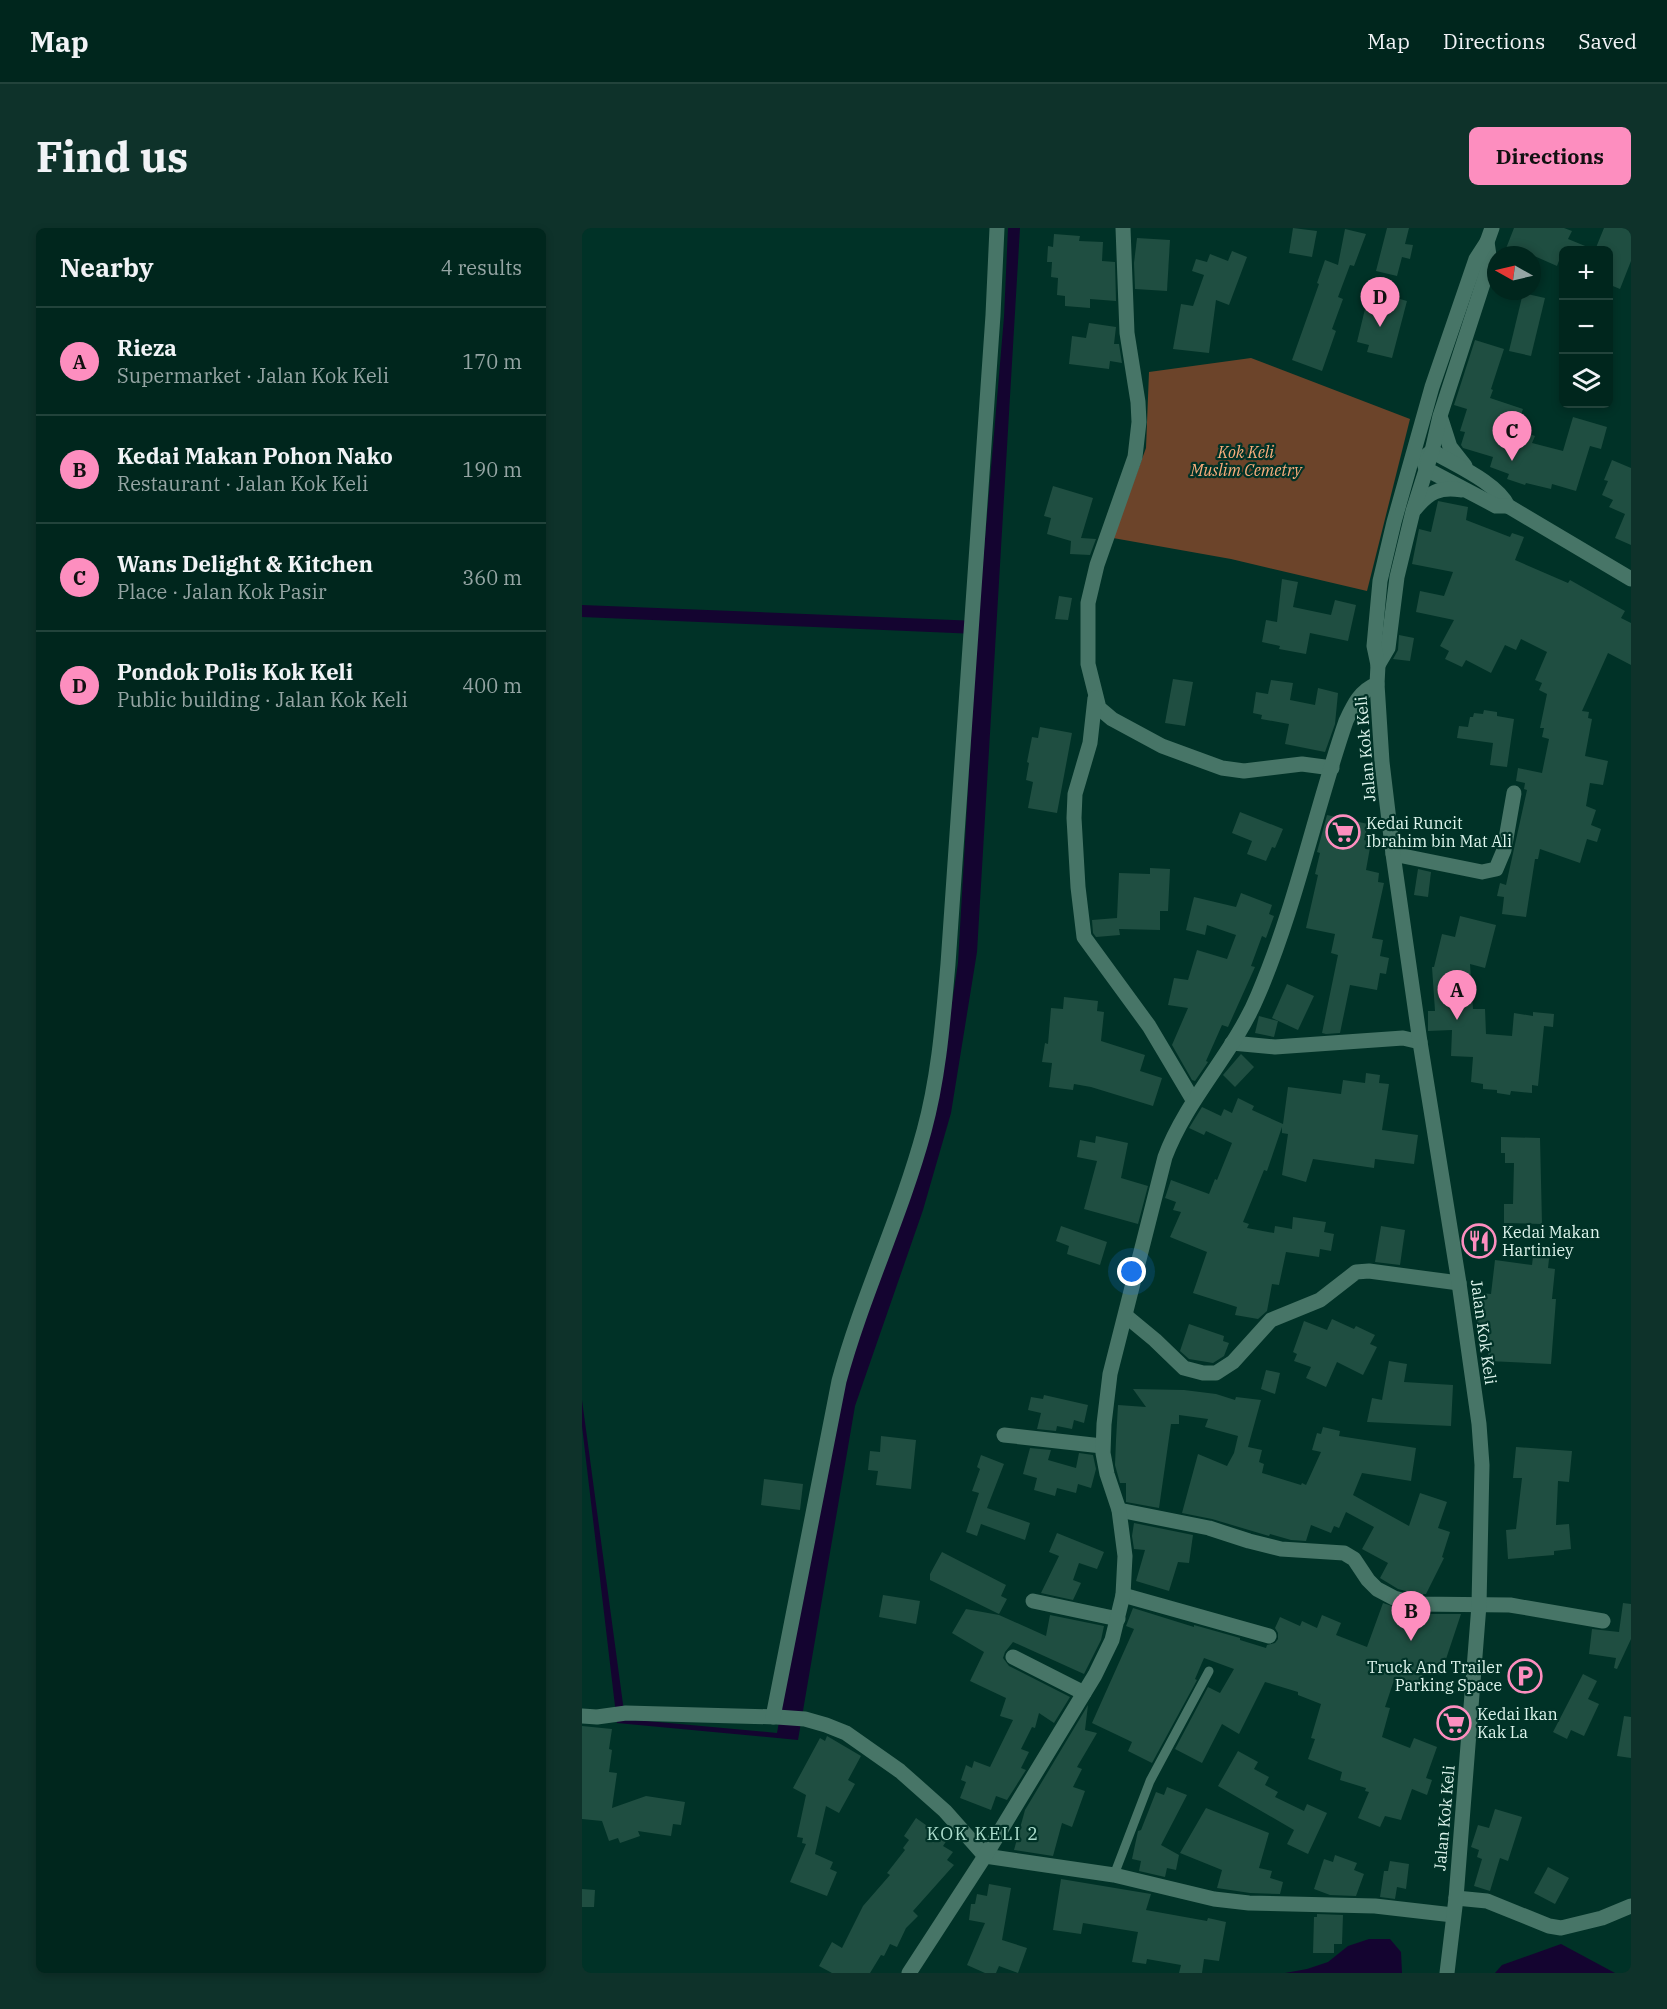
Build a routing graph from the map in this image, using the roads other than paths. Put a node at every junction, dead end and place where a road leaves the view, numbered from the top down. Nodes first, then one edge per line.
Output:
1 (997, 228) edge
2 (1123, 228) edge
3 (1490, 235) edge
4 (1432, 387) junction
5 (1440, 416) junction
6 (1427, 460) junction
7 (1473, 475) junction
8 (1473, 493) junction
9 (1508, 506) junction
10 (1413, 511) junction
11 (1394, 522) junction
12 (1631, 579) edge
13 (1378, 665) junction
14 (1377, 684) junction
15 (1095, 693) junction
16 (1332, 768) junction
17 (1514, 793) dead end
18 (1393, 854) junction
19 (1420, 1042) junction
20 (1232, 1043) junction
21 (1193, 1100) junction
22 (1459, 1284) junction
23 (1126, 1316) junction
24 (1004, 1435) dead end
25 (1102, 1446) junction
26 (1119, 1510) junction
27 (1122, 1595) junction
28 (1033, 1601) dead end
29 (1479, 1605) junction
30 (1118, 1619) junction
31 (1603, 1621) dead end
32 (1269, 1636) dead end
33 (1013, 1657) dead end
34 (1209, 1671) dead end
35 (1084, 1693) junction
36 (582, 1716) edge
37 (775, 1717) junction
38 (985, 1856) junction
39 (1114, 1875) junction
40 (1456, 1898) junction
41 (1631, 1906) edge
42 (1453, 1915) junction
43 (909, 1973) edge
44 (1447, 1973) edge

1 - 37 street
2 - 15 street
3 - 4 street, Jalan Kok Keli
3 - 5 street, Jalan Kok Keli
4 - 6 street
4 - 11 street, Jalan Kok Keli
5 - 6 street, Jalan Kok Keli
5 - 7 street
6 - 7 street
6 - 8 street
6 - 10 street, Jalan Kok Keli
6 - 11 street
7 - 9 street
8 - 9 street
8 - 10 street
9 - 12 street
10 - 13 street, Jalan Kok Keli
11 - 13 street, Jalan Kok Keli
13 - 14 street, Jalan Kok Keli
14 - 16 street
14 - 18 street, Jalan Kok Keli
15 - 16 street
15 - 21 street
16 - 20 street
17 - 18 street
18 - 19 street, Jalan Kok Keli
19 - 20 street
19 - 22 street, Jalan Kok Keli
20 - 21 street
21 - 23 street
22 - 23 street
22 - 29 street, Jalan Kok Keli
23 - 25 street
24 - 25 street
25 - 26 street
26 - 27 street
26 - 29 street
27 - 30 street
27 - 32 street
28 - 30 street
29 - 31 street
29 - 40 street, Jalan Kok Keli
30 - 35 street
33 - 35 street
34 - 39 lane
35 - 38 street
36 - 37 street
37 - 38 street
38 - 39 street
38 - 43 street
39 - 42 street
40 - 41 street
40 - 42 street, Jalan Kok Keli
42 - 44 street, Jalan Kok Keli

